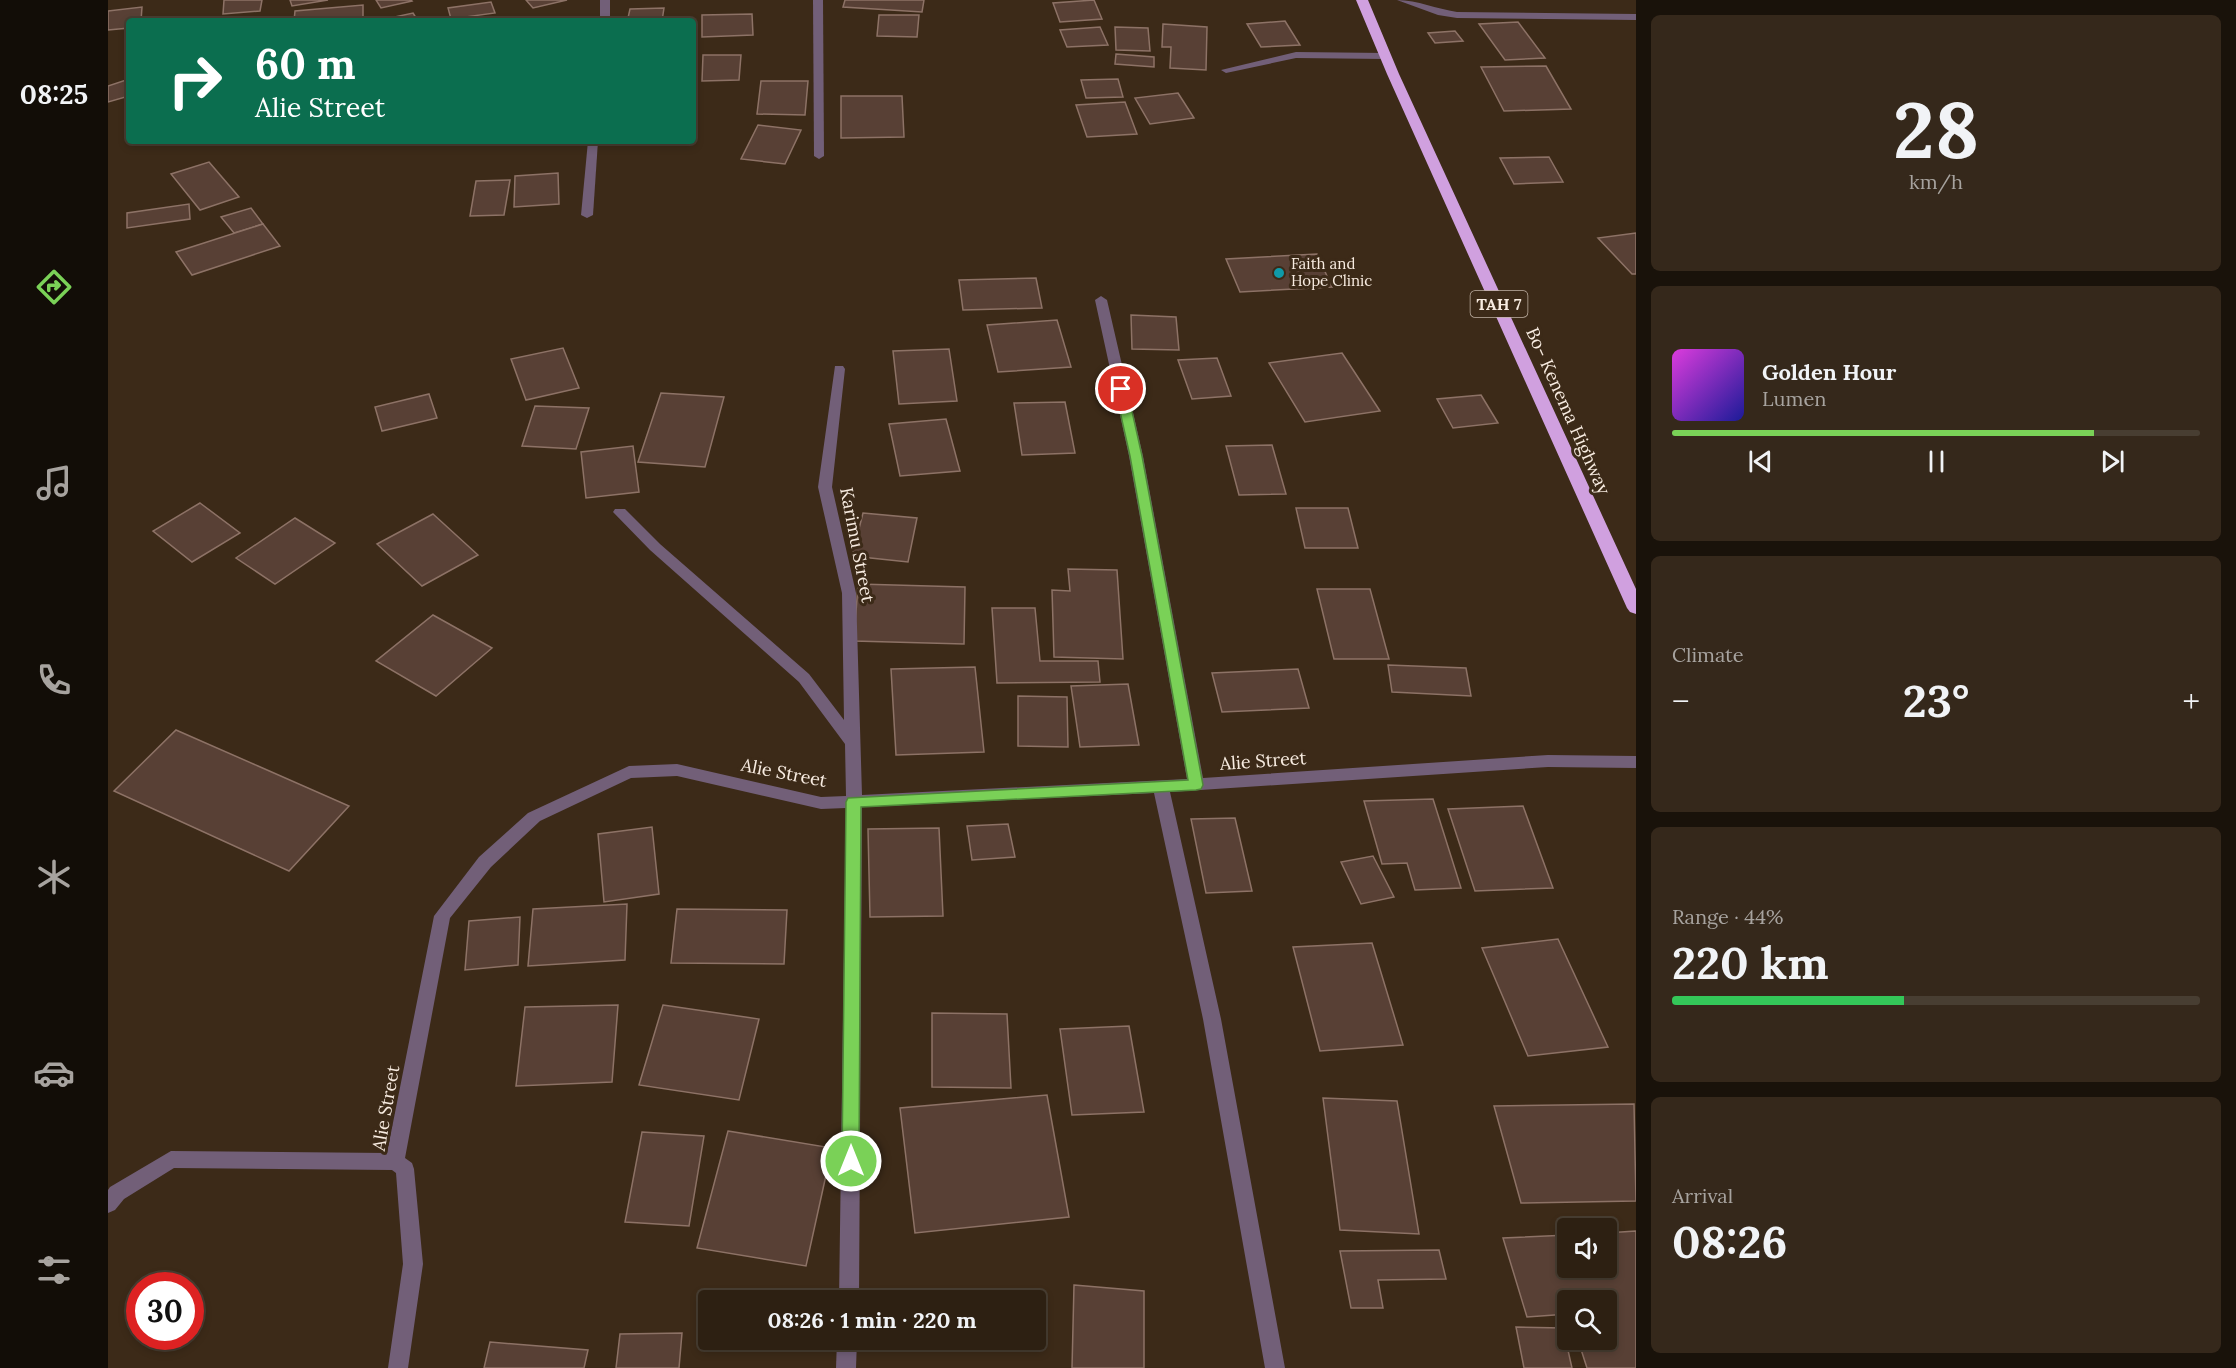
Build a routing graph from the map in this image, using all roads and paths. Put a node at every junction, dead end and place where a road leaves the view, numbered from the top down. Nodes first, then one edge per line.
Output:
1 (605, 0) edge
2 (818, 0) edge
3 (1362, 0) edge
4 (1402, 0) edge
5 (1636, 17) edge
6 (605, 18) edge
7 (1385, 56) junction
8 (1226, 70) dead end
9 (593, 144) edge
10 (819, 156) dead end
11 (587, 215) dead end
12 (1101, 300) dead end
13 (838, 369) dead end
14 (620, 512) dead end
15 (1636, 608) edge
16 (853, 743) junction
17 (1636, 762) edge
18 (1196, 785) junction
19 (1161, 787) junction
20 (854, 802) junction
21 (395, 1162) junction
22 (108, 1204) edge
23 (849, 1290) edge
24 (847, 1350) edge
25 (398, 1368) edge
26 (846, 1368) edge
27 (1275, 1368) edge

1 - 6 street
2 - 10 street
3 - 7 highway, Bo- Kenema Highway / TAH 7
4 - 5 street
7 - 8 street
7 - 15 highway, Bo- Kenema Highway / TAH 7
9 - 11 street
12 - 18 street
13 - 16 street, Karimu Street
14 - 16 street
16 - 20 street, Karimu Street
17 - 18 street, Alie Street
18 - 19 street, Alie Street
19 - 20 street, Alie Street
19 - 27 street
20 - 21 street, Alie Street
20 - 23 street, Karimu Street
21 - 22 street
21 - 25 street, Alie Street
24 - 26 street

